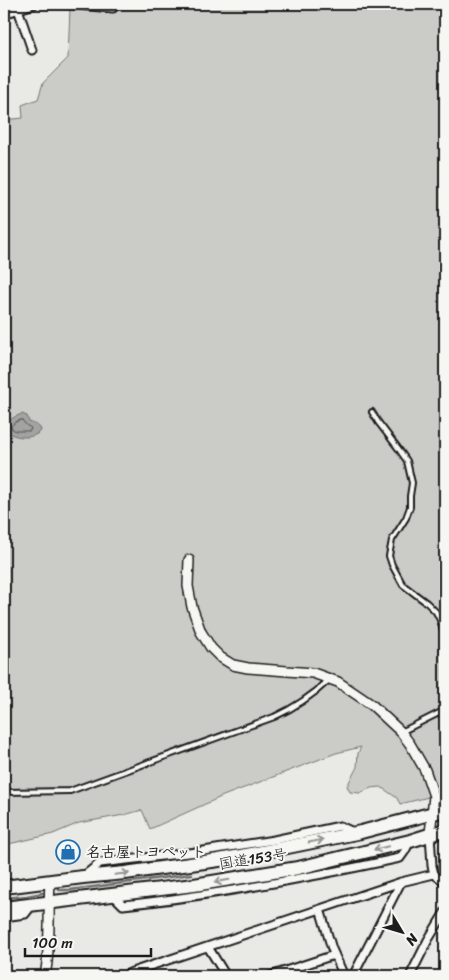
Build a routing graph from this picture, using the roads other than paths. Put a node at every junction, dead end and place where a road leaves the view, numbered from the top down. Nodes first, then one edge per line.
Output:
1 (34, 4) edge
2 (64, 4) edge
3 (115, 4) edge
4 (18, 9) junction
5 (4, 14) edge
6 (32, 50) dead end
7 (372, 412) dead end
8 (189, 560) dead end
9 (445, 636) edge
10 (331, 679) junction
11 (445, 710) edge
12 (400, 732) junction
13 (4, 792) edge
14 (445, 810) edge
15 (432, 814) junction
16 (445, 830) edge
17 (430, 834) junction
18 (434, 874) junction
19 (50, 882) junction
20 (401, 882) junction
21 (445, 882) edge
22 (4, 887) edge
23 (48, 902) junction
24 (33, 904) junction
25 (4, 908) edge
26 (320, 909) junction
27 (445, 912) edge
28 (4, 916) edge
29 (208, 947) junction
30 (334, 955) junction
31 (45, 976) edge
32 (124, 976) edge
33 (226, 976) edge
34 (270, 976) edge
35 (344, 976) edge
36 (353, 976) edge
37 (410, 976) edge

1 - 4 street
2 - 3 street
4 - 5 street
4 - 6 street
7 - 9 lane
8 - 10 street
10 - 12 street
10 - 13 lane
11 - 12 lane
12 - 15 street
14 - 15 highway, 国道153号
15 - 17 street
19 -> 15 highway, 国道153号
16 - 17 highway, 国道153号
17 - 18 street
17 -> 23 highway, 国道153号
18 - 20 street
18 - 21 street
19 - 22 highway, 国道153号
19 - 23 street
20 - 26 street
20 - 36 street
23 - 24 highway, 国道153号
23 - 31 street
24 - 25 highway, 国道153号
24 - 28 street
26 - 29 street
26 - 30 street
27 - 37 street
29 - 32 street
29 - 33 street
30 - 34 street
30 - 35 street

